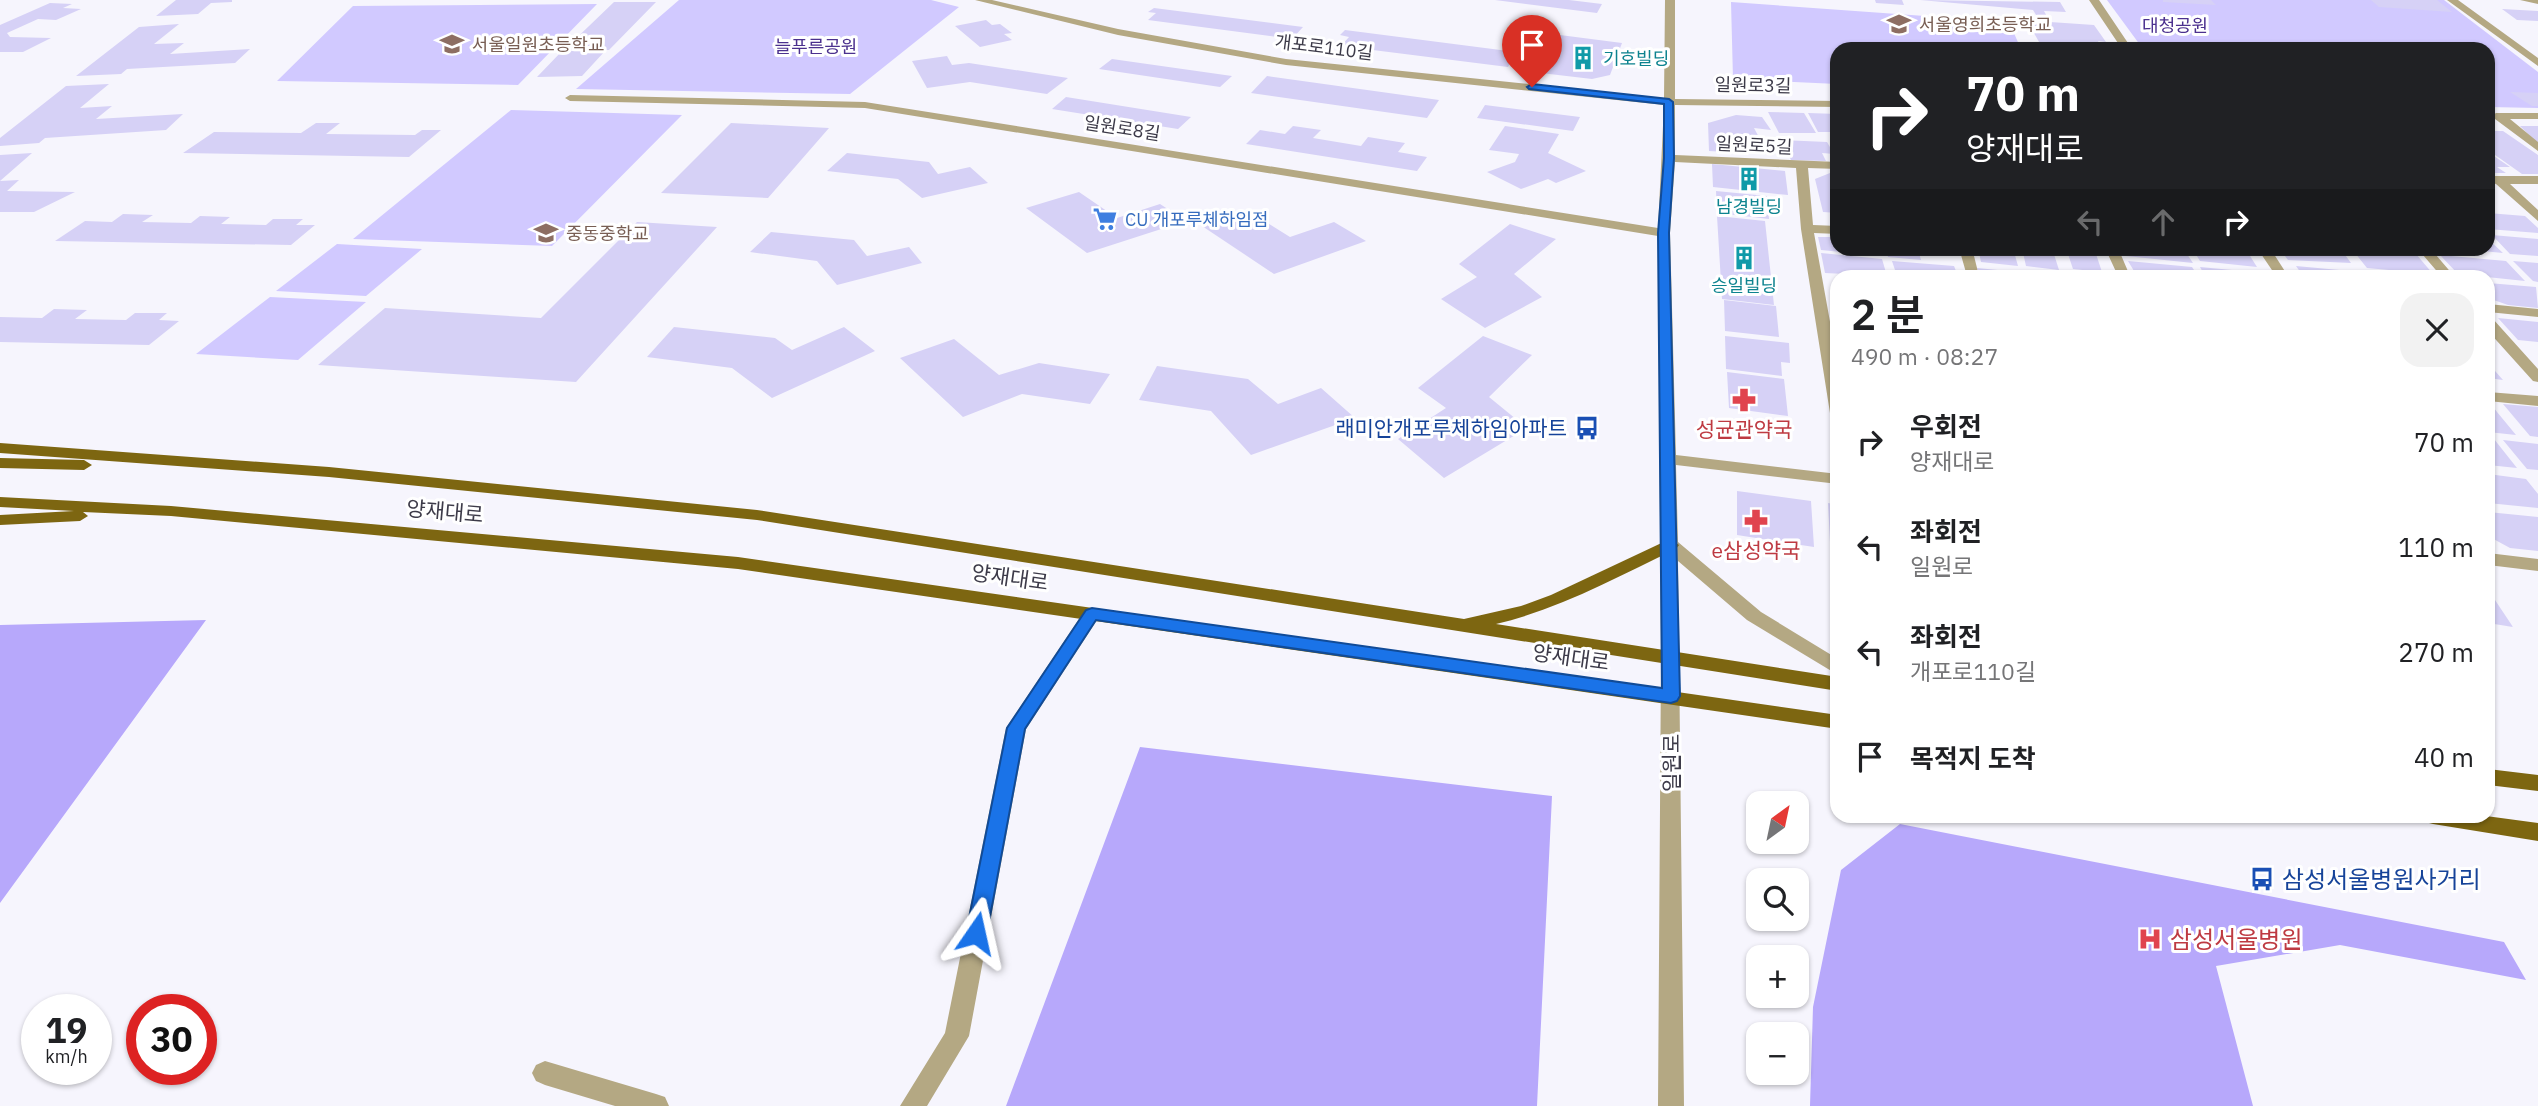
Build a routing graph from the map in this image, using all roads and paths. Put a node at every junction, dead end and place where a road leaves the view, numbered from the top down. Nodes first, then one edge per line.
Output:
1 (980, 0) edge
2 (1670, 0) edge
3 (2094, 0) edge
4 (2452, 0) edge
5 (2525, 0) edge
6 (2538, 1) edge
7 (2122, 42) edge
8 (2538, 62) edge
9 (570, 98) dead end
10 (1669, 102) junction
11 (1830, 104) edge
12 (2495, 116) edge
13 (2538, 116) edge
14 (2495, 117) edge
15 (2538, 148) edge
16 (1669, 158) junction
17 (1802, 165) junction
18 (1830, 166) edge
19 (2495, 180) edge
20 (2538, 180) edge
21 (2495, 181) edge
22 (2538, 216) edge
23 (1807, 229) junction
24 (1830, 230) edge
25 (1664, 233) junction
26 (2430, 256) edge
27 (2443, 270) edge
28 (2495, 309) edge
29 (2538, 313) edge
30 (2495, 330) edge
31 (2515, 352) junction
32 (2538, 354) edge
33 (1830, 366) edge
34 (2538, 378) edge
35 (2495, 397) edge
36 (2538, 401) edge
37 (0, 448) edge
38 (1668, 459) junction
39 (0, 463) edge
40 (329, 472) junction
41 (1830, 478) edge
42 (0, 502) edge
43 (171, 510) junction
44 (0, 520) edge
45 (1670, 545) junction
46 (2495, 560) edge
47 (2538, 565) edge
48 (1092, 614) junction
49 (1459, 626) junction
50 (1671, 659) junction
51 (1830, 663) edge
52 (1830, 683) edge
53 (1671, 696) junction
54 (1830, 721) edge
55 (2495, 778) edge
56 (2538, 783) edge
57 (2479, 823) edge
58 (2538, 832) edge
59 (545, 1073) dead end
60 (656, 1106) edge
61 (913, 1106) edge
62 (1671, 1106) edge

1 - 10 street, 개포로110길
2 - 10 street, 일원로
3 - 7 street
4 - 8 street
5 - 6 street
9 - 25 street, 일원로8길
10 - 11 street, 일원로3길
10 - 16 street, 일원로
12 - 13 street
14 - 15 street
16 - 17 street, 일원로5길
16 - 25 street, 일원로
17 - 18 street, 일원로5길
17 - 23 street
19 - 20 street
21 - 22 street
23 - 24 street
23 - 33 street
25 - 38 street, 일원로
26 - 27 street
28 - 29 street
30 - 31 street
31 - 32 street
31 - 34 street
35 - 36 street
37 - 40 main road, 양재대로
38 - 41 street
38 - 45 street, 일원로
39 - 40 main road, 양재대로
40 - 49 main road, 양재대로
42 - 43 main road, 양재대로
43 - 44 main road, 양재대로
43 - 48 main road, 양재대로
45 - 49 main road
45 - 50 street, 일원로
45 - 51 street
46 - 47 street
48 - 53 main road, 양재대로
48 - 61 street
49 - 50 main road, 양재대로
50 - 52 main road, 양재대로
50 - 53 street, 일원로
53 - 54 main road, 양재대로
53 - 62 street, 일원로
55 - 56 main road
57 - 58 main road
59 - 60 street

